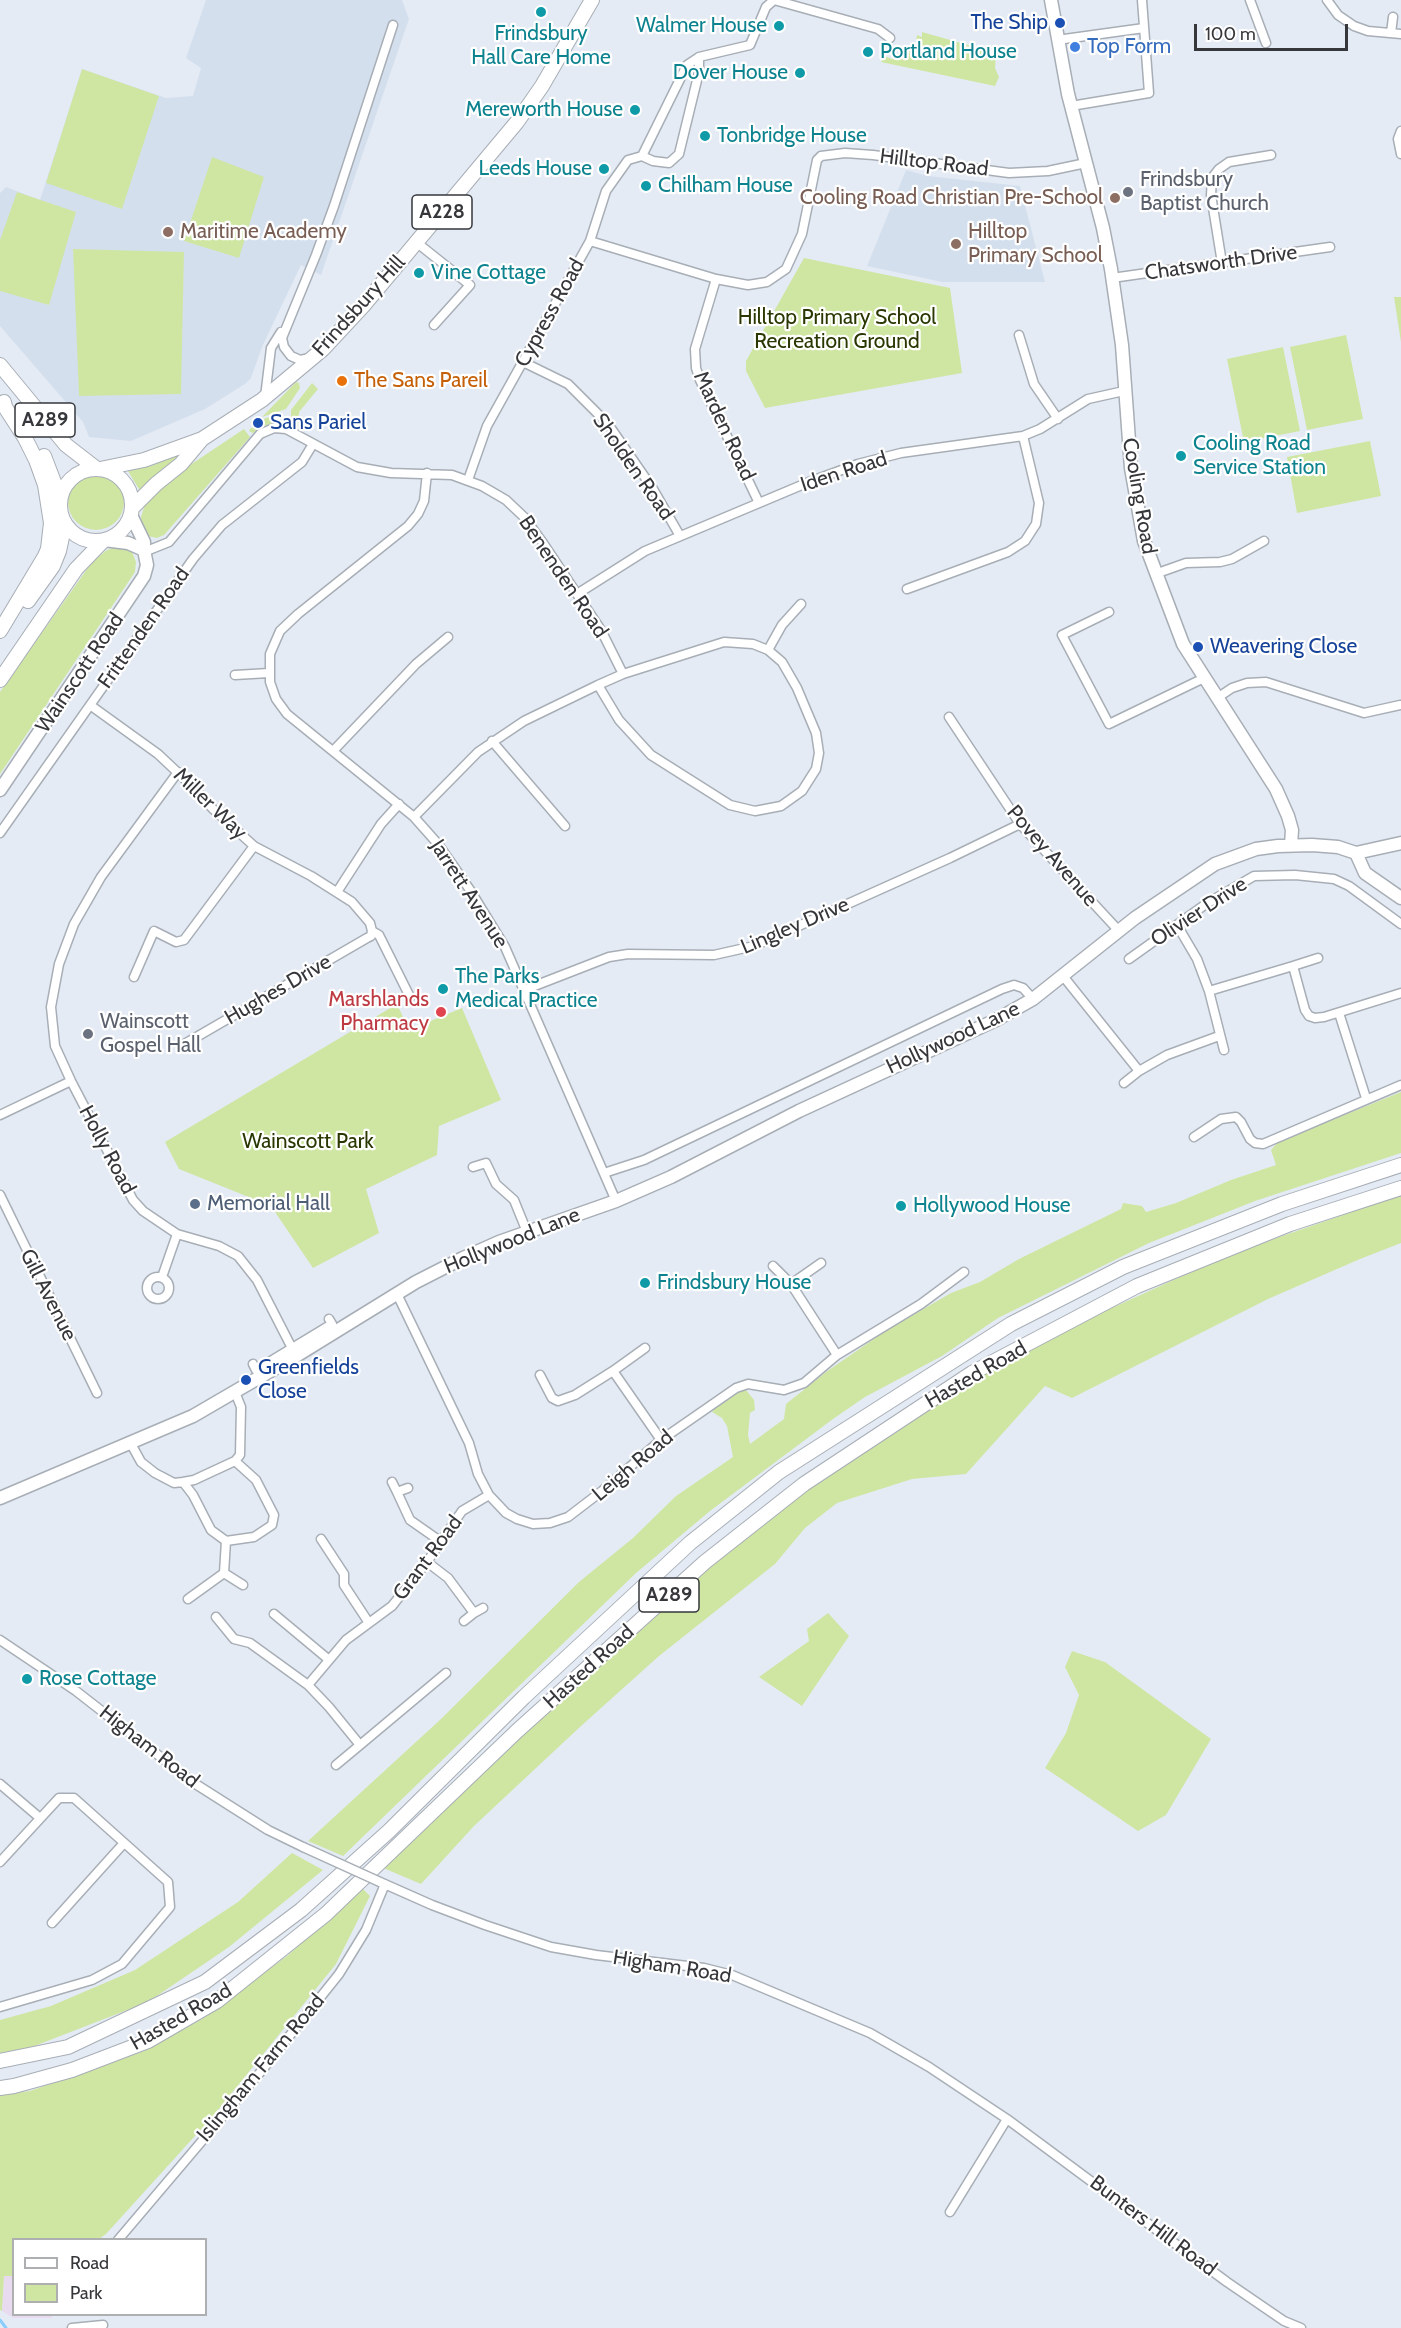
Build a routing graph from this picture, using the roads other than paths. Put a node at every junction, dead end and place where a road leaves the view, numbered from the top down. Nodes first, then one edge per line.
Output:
1 (592, 0) edge
2 (1051, 0) edge
3 (1142, 0) edge
4 (1250, 0) edge
5 (1327, 0) edge
6 (1393, 17) dead end
7 (393, 25) dead end
8 (1144, 28) junction
9 (1391, 33) junction
10 (1401, 34) edge
11 (890, 38) dead end
12 (1056, 40) junction
13 (1266, 43) dead end
14 (699, 57) junction
15 (1072, 111) junction
16 (1401, 131) edge
17 (1401, 154) edge
18 (1271, 155) dead end
19 (642, 156) junction
20 (1086, 163) junction
21 (590, 241) junction
22 (416, 242) junction
23 (1330, 248) dead end
24 (1222, 263) junction
25 (1112, 278) junction
26 (716, 279) junction
27 (289, 318) junction
28 (434, 324) dead end
29 (1019, 335) dead end
30 (314, 357) junction
31 (523, 362) junction
32 (0, 365) edge
33 (1124, 391) junction
34 (265, 398) junction
35 (2, 400) edge
36 (1058, 419) junction
37 (1023, 435) junction
38 (202, 439) junction
39 (313, 444) junction
40 (98, 469) junction
41 (427, 473) junction
42 (468, 480) junction
43 (759, 503) junction
44 (60, 506) junction
45 (131, 511) junction
46 (65, 523) junction
47 (680, 536) junction
48 (104, 540) junction
49 (1264, 541) dead end
50 (144, 551) junction
51 (1155, 574) junction
52 (906, 589) dead end
53 (577, 594) junction
54 (801, 603) dead end
55 (1109, 612) dead end
56 (0, 631) edge
57 (448, 637) dead end
58 (0, 638) edge
59 (768, 650) junction
60 (268, 673) junction
61 (623, 674) junction
62 (235, 675) dead end
63 (1204, 678) junction
64 (0, 680) edge
65 (598, 686) junction
66 (1217, 698) junction
67 (90, 705) junction
68 (1400, 705) edge
69 (949, 717) dead end
70 (492, 741) junction
71 (333, 751) junction
72 (178, 772) junction
73 (0, 789) edge
74 (399, 804) junction
75 (414, 817) junction
76 (1020, 824) junction
77 (565, 826) dead end
78 (0, 833) edge
79 (1401, 843) edge
80 (1292, 845) junction
81 (254, 846) junction
82 (1356, 853) junction
83 (337, 892) junction
84 (1401, 898) edge
85 (1401, 924) edge
86 (1177, 925) junction
87 (372, 931) junction
88 (1119, 931) junction
89 (1318, 958) dead end
90 (1130, 959) dead end
91 (1293, 966) junction
92 (1063, 976) junction
93 (134, 977) dead end
94 (524, 990) junction
95 (1209, 992) junction
96 (1401, 993) edge
97 (410, 997) dead end
98 (1033, 999) junction
99 (1340, 1013) junction
100 (1219, 1036) junction
101 (181, 1046) dead end
102 (1224, 1050) dead end
103 (1139, 1071) junction
104 (71, 1082) junction
105 (1124, 1083) dead end
106 (1401, 1085) edge
107 (1366, 1098) junction
108 (0, 1115) edge
109 (1194, 1137) dead end
110 (1401, 1165) edge
111 (473, 1167) dead end
112 (604, 1173) junction
113 (1401, 1188) edge
114 (0, 1195) edge
115 (616, 1200) junction
116 (527, 1232) junction
117 (177, 1234) junction
118 (821, 1263) dead end
119 (772, 1266) dead end
120 (964, 1272) dead end
121 (162, 1277) dead end
122 (791, 1284) junction
123 (397, 1294) junction
124 (329, 1319) dead end
125 (645, 1348) dead end
126 (294, 1352) junction
127 (837, 1355) junction
128 (253, 1364) dead end
129 (613, 1371) junction
130 (540, 1375) dead end
131 (235, 1392) junction
132 (97, 1393) dead end
133 (661, 1440) junction
134 (130, 1442) junction
135 (235, 1461) junction
136 (183, 1482) junction
137 (392, 1482) dead end
138 (408, 1488) dead end
139 (398, 1492) junction
140 (489, 1495) junction
141 (0, 1498) edge
142 (321, 1539) dead end
143 (226, 1541) junction
144 (441, 1541) junction
145 (427, 1562) junction
146 (224, 1573) junction
147 (243, 1585) dead end
148 (188, 1599) dead end
149 (483, 1608) dead end
150 (474, 1613) junction
151 (274, 1614) dead end
152 (216, 1617) dead end
153 (464, 1621) dead end
154 (369, 1623) junction
155 (0, 1640) edge
156 (328, 1659) junction
157 (446, 1673) dead end
158 (308, 1685) junction
159 (360, 1745) junction
160 (336, 1765) dead end
161 (0, 1784) edge
162 (40, 1818) junction
163 (124, 1844) junction
164 (0, 1862) edge
165 (383, 1883) junction
166 (52, 1923) dead end
167 (0, 2007) edge
168 (0, 2061) edge
169 (0, 2088) edge
170 (1007, 2119) junction
171 (950, 2212) dead end
172 (120, 2238) edge
173 (103, 2326) edge
174 (72, 2328) edge
175 (1301, 2328) edge

1 - 22 main road, Frindsbury Hill / A228
2 - 12 main road, Cooling Road
3 - 8 street
4 - 13 street
5 - 9 street
6 - 9 street
7 - 27 street
8 - 12 street
8 - 15 street
9 - 10 street
11 - 14 street
12 - 15 main road, Cooling Road
14 - 19 street, Cypress Road
14 - 19 street
15 - 20 main road, Cooling Road
16 - 17 street
18 - 24 street
19 - 21 street, Cypress Road
20 - 25 main road, Cooling Road
20 - 26 street, Hilltop Road
21 - 26 street, Hilltop Road
21 - 31 street, Cypress Road
22 - 28 street
22 - 30 main road, Frindsbury Hill / A228
23 - 24 street, Chatsworth Drive
24 - 25 street, Chatsworth Drive
25 - 33 main road, Cooling Road
26 - 43 street, Marden Road
27 - 30 street
27 - 34 street
29 - 36 street
30 - 34 main road, Frindsbury Hill / A228
31 - 42 street, Cypress Road
31 - 47 street, Sholden Road
32 - 40 main road, A289
33 - 36 street, Iden Road
33 - 51 main road, Cooling Road
34 - 38 main road, Frindsbury Hill / A228
35 - 44 main road, A289
35 - 56 main road, A289
36 - 37 street, Iden Road
37 - 43 street, Iden Road
37 - 52 street
38 - 40 main road, Frindsbury Hill / A228
38 - 45 main road, Frindsbury Hill / A228
39 - 41 street, Benenden Road
39 - 50 street, Benenden Road
39 - 67 street, Frittenden Road
40 - 44 main road, A228
40 - 45 main road
41 - 42 street, Benenden Road
41 - 60 street
42 - 53 street, Benenden Road
43 - 47 street, Iden Road
44 - 46 main road
45 - 48 main road, A228
45 - 50 main road, Wainscott Road
46 - 48 main road
46 - 58 main road
47 - 53 street, Iden Road
48 - 50 main road
48 - 64 main road
49 - 51 street
50 - 73 main road, Wainscott Road
51 - 63 main road, Cooling Road
53 - 61 street, Benenden Road
54 - 59 street
55 - 63 street
57 - 71 street
59 - 61 street
59 - 65 street
60 - 62 street
60 - 71 street, Jarrett Avenue
61 - 65 street
63 - 66 main road, Cooling Road
65 - 70 street
66 - 68 street
66 - 80 main road, Cooling Road
67 - 72 street, Miller Way
67 - 78 street, Frittenden Road
69 - 76 street, Povey Avenue
70 - 75 street
70 - 77 street
71 - 74 street, Jarrett Avenue
72 - 81 street, Miller Way
72 - 104 street, Holly Road
74 - 75 street, Jarrett Avenue
74 - 83 street
75 - 94 street, Jarrett Avenue
76 - 88 street, Povey Avenue
76 - 94 street, Lingley Drive
79 - 82 main road
80 - 82 main road, Hollywood Lane
80 - 88 main road, Hollywood Lane
81 - 83 street, Miller Way
81 - 93 street
82 - 84 main road
83 - 87 street, Miller Way
85 - 86 street, Olivier Drive
86 - 90 street, Olivier Drive
86 - 95 street
87 - 97 street, Miller Way
87 - 101 street, Hughes Drive
88 - 92 main road, Hollywood Lane
89 - 91 street
91 - 95 street
91 - 99 street
92 - 98 main road, Hollywood Lane
92 - 103 street
94 - 112 street, Jarrett Avenue
95 - 100 street
96 - 99 street
98 - 112 street, Hollywood Lane
98 - 115 main road, Hollywood Lane
99 - 107 street
100 - 102 street
100 - 103 street
103 - 105 street
104 - 108 street, Holly Road
104 - 117 street, Holly Road
106 - 107 street
107 - 109 street
110 - 168 main road, Hasted Road / A289
111 - 116 street
112 - 115 street, Jarrett Avenue
113 - 169 main road, Hasted Road / A289
114 - 132 street, Gill Avenue
115 - 116 main road, Hollywood Lane
116 - 123 main road, Hollywood Lane
117 - 121 street
117 - 126 street, Holly Road
118 - 122 street
119 - 122 street
120 - 127 street, Leigh Road
122 - 127 street
123 - 126 main road, Hollywood Lane
123 - 140 street, Leigh Road
124 - 126 street
125 - 129 street
126 - 128 street
126 - 131 main road, Hollywood Lane
127 - 133 street, Leigh Road
129 - 130 street
129 - 133 street
131 - 134 main road, Hollywood Lane
131 - 135 street
133 - 140 street, Leigh Road
134 - 136 street
134 - 141 main road, Hollywood Lane
135 - 136 street
135 - 143 street
136 - 143 street
137 - 139 street
138 - 139 street
139 - 144 street
140 - 144 street, Grant Road
142 - 154 street
143 - 146 street
144 - 145 street, Grant Road
145 - 150 street
145 - 154 street, Grant Road
146 - 147 street
146 - 148 street
149 - 150 street
150 - 153 street
151 - 156 street
152 - 158 street
154 - 156 street, Grant Road
155 - 165 street, Higham Road, bridge
156 - 158 street, Grant Road
157 - 159 street
158 - 159 street
159 - 160 street
161 - 162 street
162 - 163 street
162 - 164 street
163 - 166 street
163 - 167 street
165 - 170 street, Higham Road
165 - 172 street, Islingham Farm Road
170 - 171 street
170 - 175 street, Bunters Hill Road
173 - 174 street

